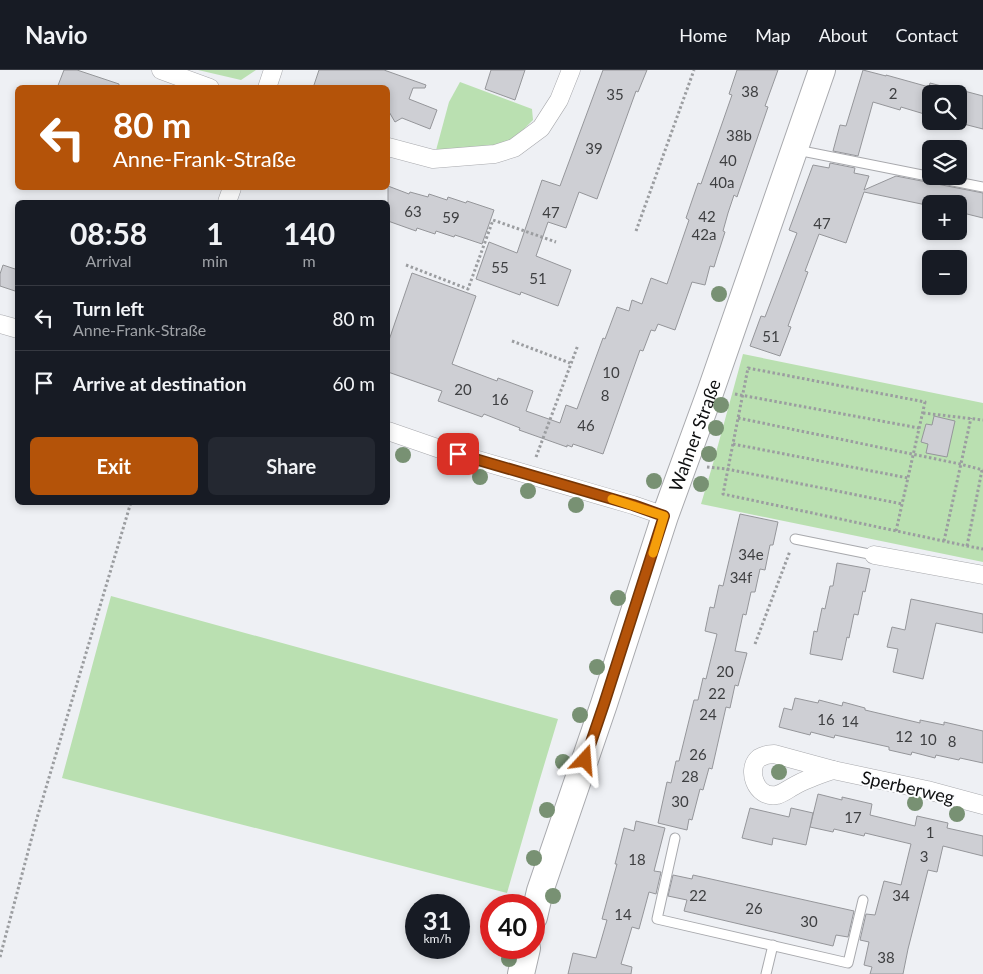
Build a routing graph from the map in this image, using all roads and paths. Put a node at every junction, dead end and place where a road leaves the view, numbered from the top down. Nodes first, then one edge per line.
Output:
1 (161, 70) edge
2 (273, 70) edge
3 (571, 70) edge
4 (694, 70) edge
5 (822, 70) edge
6 (202, 85) edge
7 (268, 85) edge
8 (390, 148) edge
9 (794, 150) junction
10 (983, 187) edge
11 (636, 231) dead end
12 (556, 242) dead end
13 (406, 265) dead end
14 (0, 324) edge
15 (15, 328) edge
16 (512, 341) dead end
17 (578, 346) dead end
18 (570, 363) junction
19 (737, 394) dead end
20 (742, 395) junction
21 (923, 413) junction
22 (738, 418) junction
23 (971, 418) junction
24 (983, 420) edge
25 (919, 428) junction
26 (390, 432) edge
27 (733, 444) junction
28 (913, 455) junction
29 (960, 464) junction
30 (727, 469) junction
31 (982, 470) edge
32 (529, 476) junction
33 (908, 478) junction
34 (902, 504) junction
35 (130, 505) edge
36 (664, 516) junction
37 (896, 530) junction
38 (944, 541) junction
39 (794, 542) joint
40 (967, 546) junction
41 (983, 549) edge
42 (874, 555) joint
43 (983, 575) edge
44 (755, 644) dead end
45 (833, 770) dead end
46 (983, 805) edge
47 (675, 838) dead end
48 (539, 894) edge
49 (863, 900) dead end
50 (773, 945) junction
51 (0, 957) edge
52 (524, 959) edge
53 (521, 974) edge
54 (766, 974) edge

1 - 6 street
2 - 7 street
3 - 8 street
4 - 11 path
5 - 9 street, Wahner Straße
9 - 10 lane
9 - 36 street, Wahner Straße
12 - 13 path
14 - 15 street
16 - 18 path
17 - 18 path
18 - 32 path
19 - 20 path
20 - 21 path
20 - 22 path
20 - 25 path
21 - 23 path
21 - 25 path
22 - 27 path
22 - 28 path
23 - 24 path
23 - 29 path
25 - 28 path
26 - 32 street
27 - 30 path
27 - 33 path
28 - 29 path
28 - 33 path
29 - 31 path
29 - 38 path
30 - 34 path
30 - 37 path
31 - 40 path
32 - 36 street
33 - 34 path
34 - 37 path
35 - 51 path
36 - 48 street, Wahner Straße
37 - 38 path
38 - 40 path
39 - 42 lane
39 - 44 path
40 - 41 path
42 - 43 street
45 - 46 street, Sperberweg
47 - 50 lane
49 - 50 lane
50 - 54 lane
52 - 53 street

